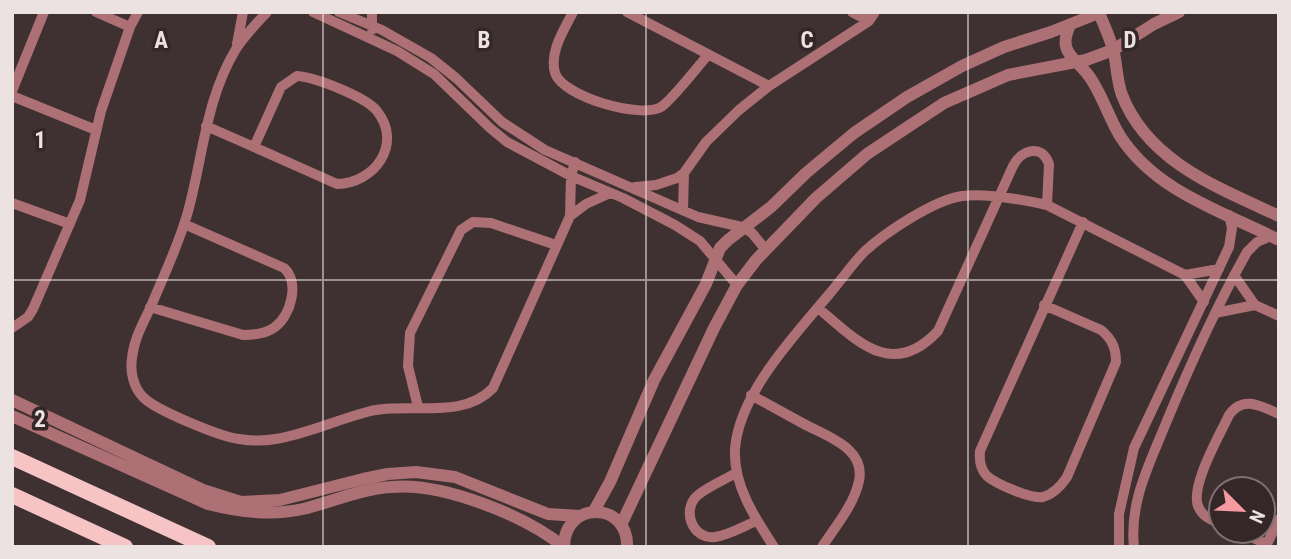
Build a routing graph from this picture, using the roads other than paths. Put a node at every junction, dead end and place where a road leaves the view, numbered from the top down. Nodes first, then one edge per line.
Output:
1 (44, 12) edge
2 (96, 12) edge
3 (138, 12) edge
4 (243, 12) edge
5 (267, 12) edge
6 (313, 12) edge
7 (339, 12) edge
8 (372, 12) edge
9 (573, 12) edge
10 (627, 12) edge
11 (852, 12) edge
12 (1179, 12) edge
13 (1100, 13) edge
14 (872, 16) edge
15 (1070, 25) junction
16 (130, 27) junction
17 (373, 27) junction
18 (369, 37) junction
19 (237, 48) junction
20 (1113, 50) junction
21 (708, 55) junction
22 (1076, 62) junction
23 (769, 86) junction
24 (12, 93) edge
25 (206, 126) junction
26 (96, 130) junction
27 (254, 147) junction
28 (575, 162) junction
29 (684, 173) junction
30 (571, 176) junction
31 (630, 187) junction
32 (610, 193) junction
33 (622, 198) junction
34 (1000, 198) junction
35 (12, 203) edge
36 (1047, 205) junction
37 (683, 210) junction
38 (1229, 215) junction
39 (570, 216) junction
40 (1279, 216) edge
41 (698, 217) junction
42 (1083, 222) junction
43 (70, 224) junction
44 (184, 224) junction
45 (742, 227) junction
46 (689, 233) junction
47 (1275, 238) edge
48 (556, 245) junction
49 (766, 250) junction
50 (715, 259) junction
51 (1219, 269) junction
52 (1185, 275) junction
53 (1234, 275) junction
54 (737, 285) junction
55 (1204, 302) junction
56 (1044, 305) junction
57 (1255, 305) junction
58 (150, 307) junction
59 (818, 308) junction
60 (1215, 313) junction
61 (1279, 316) edge
62 (12, 328) edge
63 (1185, 338) junction
64 (1200, 345) junction
65 (751, 395) junction
66 (12, 400) edge
67 (418, 407) junction
68 (1279, 414) edge
69 (12, 416) edge
70 (12, 457) edge
71 (736, 473) junction
72 (12, 495) edge
73 (594, 512) junction
74 (580, 516) junction
75 (1207, 517) edge
76 (757, 521) junction
77 (621, 525) junction
78 (125, 547) edge
79 (208, 547) edge
80 (564, 547) edge
81 (627, 547) edge
82 (774, 547) edge
83 (822, 547) edge
84 (1119, 547) edge
85 (1134, 547) edge

1 - 24 street
2 - 16 street
3 - 16 street
4 - 19 street
5 - 19 street
6 - 18 street
7 - 17 street
8 - 17 street
9 - 21 street
10 - 21 street
11 - 14 street
12 - 20 street
13 - 15 street
13 - 20 street
14 - 23 street
15 - 22 street
15 - 45 street
16 - 26 street
17 - 18 street
17 - 28 street
18 - 30 street
19 - 25 street
20 - 22 street
20 - 40 street
21 - 23 street
22 - 38 street
22 - 49 street
23 - 29 street
24 - 26 street
25 - 27 street
25 - 44 street
26 - 43 street
27 - 27 street
28 - 30 street
28 - 31 street
29 - 31 street
29 - 37 street
30 - 32 street
30 - 39 street
31 - 33 street
31 - 37 street
32 - 33 street
32 - 39 street
33 - 46 street
34 - 36 street
34 - 36 street
34 - 59 street
34 - 59 street
35 - 43 street
36 - 42 street
37 - 41 street
38 - 47 street
38 - 51 street
39 - 48 street
41 - 45 street
41 - 46 street
42 - 52 street
42 - 56 street
43 - 62 street
44 - 58 street
44 - 58 street
45 - 49 street
45 - 50 street
46 - 50 street
47 - 53 street
48 - 67 street
48 - 67 street
49 - 54 street
50 - 54 street
50 - 73 street
51 - 52 street
51 - 55 street
52 - 55 street
53 - 57 street
53 - 60 street
54 - 77 street
55 - 63 street
56 - 56 street
57 - 60 street
57 - 61 street
58 - 67 street
59 - 65 street
60 - 64 street
63 - 64 street
63 - 84 street
64 - 85 street
65 - 71 street
65 - 83 street
66 - 74 street
68 - 75 street
69 - 80 street
70 - 79 main road
71 - 76 street
71 - 76 street
72 - 78 main road
73 - 74 street
73 - 77 street
74 - 80 street
76 - 82 street
77 - 81 street

